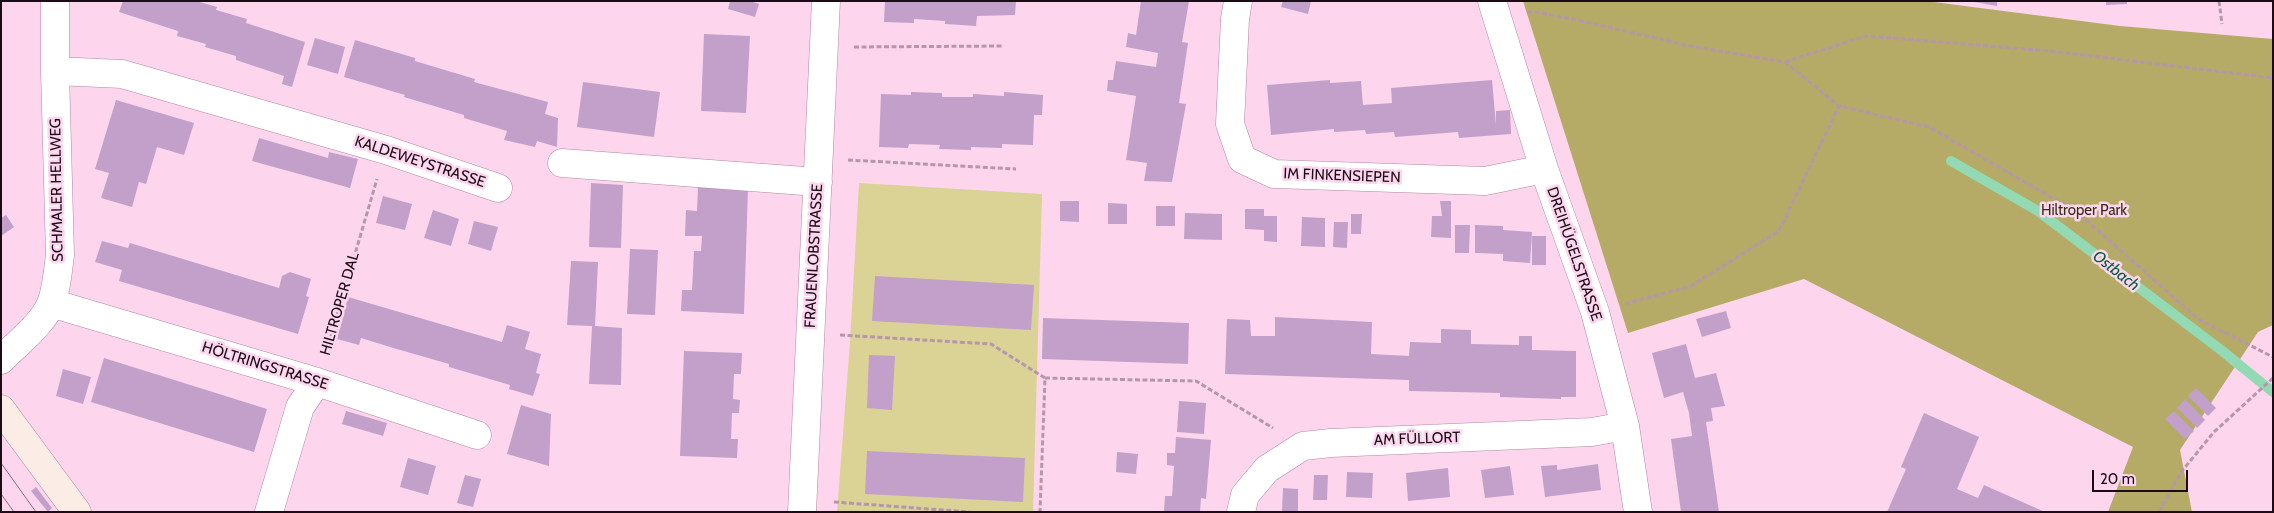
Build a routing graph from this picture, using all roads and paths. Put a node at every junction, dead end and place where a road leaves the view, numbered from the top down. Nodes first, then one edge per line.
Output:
1 (55, 1) edge
2 (826, 1) edge
3 (1238, 1) edge
4 (2219, 1) edge
5 (1495, 12) edge
6 (2222, 24) dead end
7 (1003, 46) dead end
8 (824, 48) junction
9 (1784, 62) junction
10 (55, 72) junction
11 (2273, 78) edge
12 (1839, 106) junction
13 (386, 150) junction
14 (562, 162) dead end
15 (1544, 169) junction
16 (819, 170) junction
17 (1016, 170) dead end
18 (498, 188) dead end
19 (51, 303) junction
20 (1595, 312) junction
21 (810, 333) junction
22 (2273, 357) edge
23 (1, 360) edge
24 (1045, 378) junction
25 (2272, 379) edge
26 (318, 382) junction
27 (1, 409) edge
28 (1625, 426) junction
29 (477, 435) dead end
30 (1303, 446) junction
31 (803, 506) edge
32 (77, 512) edge
33 (269, 512) edge
34 (970, 512) edge
35 (1040, 512) edge
36 (1241, 512) edge
37 (1638, 512) edge
38 (2159, 512) edge

1 - 10 street, SCHMALER HELLWEG
2 - 8 street, FRAUENLOBSTRASSE
3 - 15 street, IM FINKENSIEPEN
4 - 6 path
5 - 9 path
5 - 15 street, DREIHÜGELSTRASSE
7 - 8 path
8 - 16 street, FRAUENLOBSTRASSE
9 - 11 path
9 - 12 path
10 - 13 street, KALDEWEYSTRASSE
10 - 19 street, SCHMALER HELLWEG
12 - 20 path
12 - 22 path
13 - 18 street, KALDEWEYSTRASSE
13 - 26 path, HILTROPER DAL
14 - 16 street
15 - 20 street, DREIHÜGELSTRASSE
16 - 17 path
16 - 21 street, FRAUENLOBSTRASSE
19 - 23 street, SCHMALER HELLWEG
19 - 26 street, HÖLTRINGSTRASSE
20 - 28 street, DREIHÜGELSTRASSE
21 - 24 path
21 - 31 street, FRAUENLOBSTRASSE
24 - 30 path
24 - 35 path
25 - 38 path
26 - 29 street, HÖLTRINGSTRASSE
26 - 33 street
27 - 32 main road
28 - 30 street, AM FÜLLORT
28 - 37 street, DREIHÜGELSTRASSE
30 - 36 street, AM FÜLLORT
31 - 34 path

